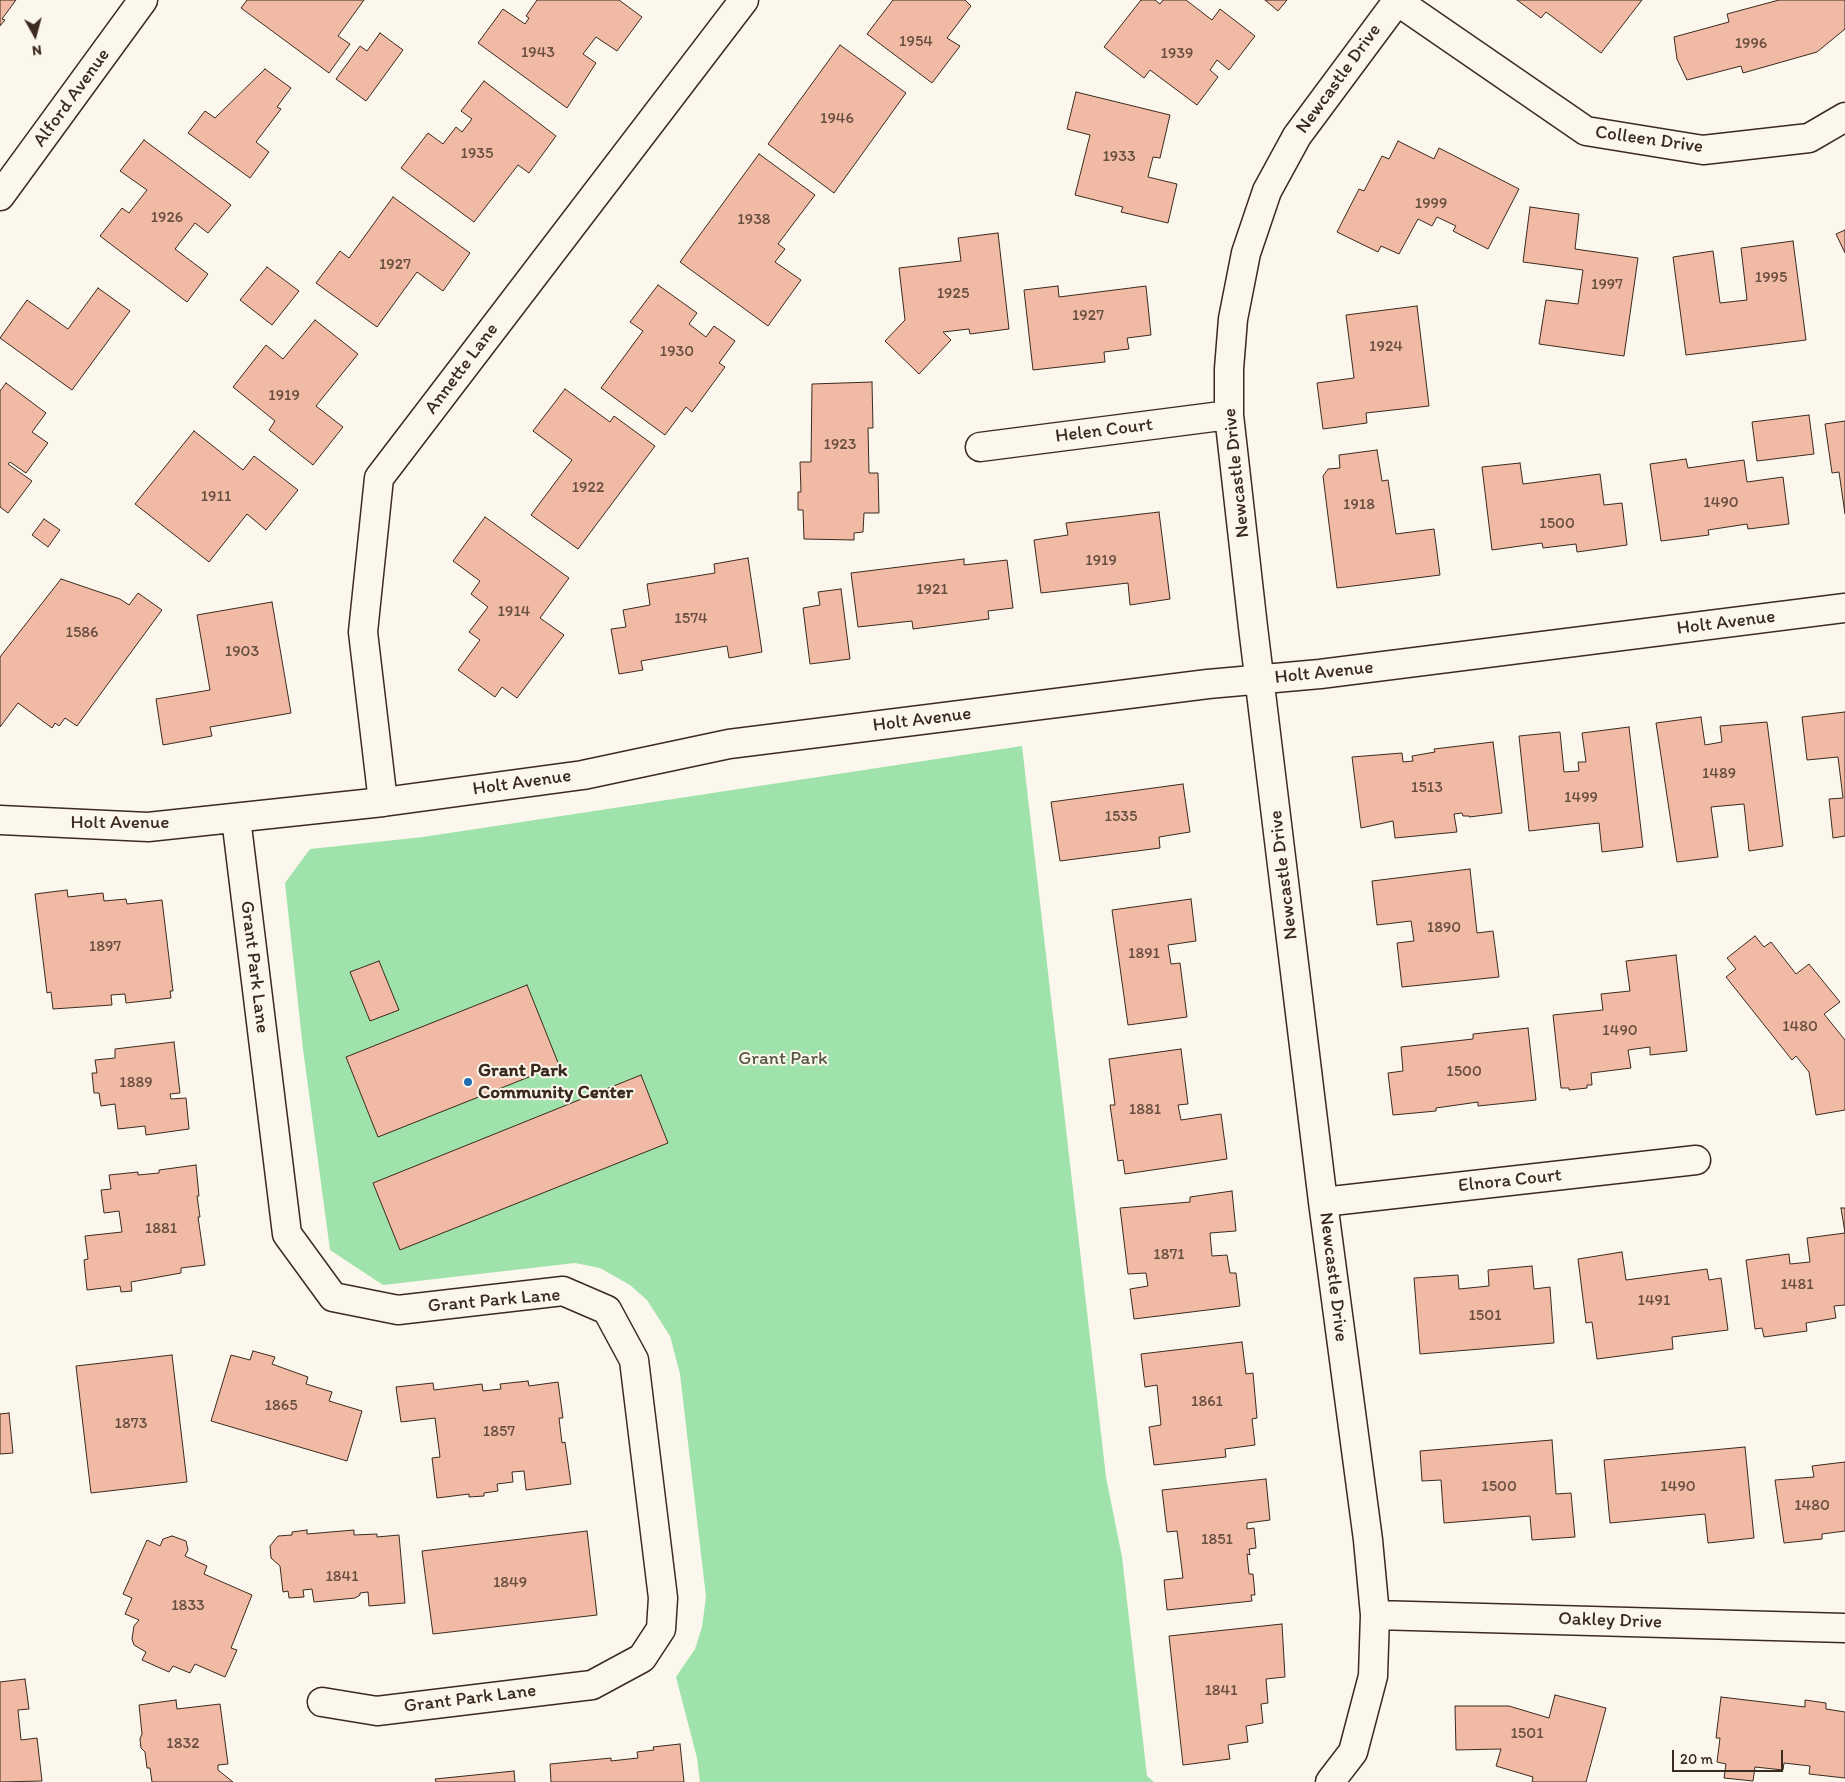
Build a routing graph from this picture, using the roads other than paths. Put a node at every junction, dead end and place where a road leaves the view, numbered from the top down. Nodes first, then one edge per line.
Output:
1 (143, 0) edge
2 (744, 0) edge
3 (1397, 1) edge
4 (1845, 117) edge
5 (0, 196) edge
6 (1229, 415) junction
7 (980, 447) dead end
8 (1845, 608) edge
9 (1260, 680) junction
10 (383, 802) junction
11 (236, 818) junction
12 (0, 820) edge
13 (1696, 1160) dead end
14 (1323, 1202) junction
15 (1375, 1615) junction
16 (1845, 1628) edge
17 (322, 1702) dead end
18 (1330, 1782) edge

1 - 5 street, Alford Avenue
2 - 10 street, Annette Lane
3 - 4 street, Colleen Drive
3 - 6 street, Newcastle Drive
6 - 7 street, Helen Court
6 - 9 street, Newcastle Drive
8 - 9 street, Holt Avenue
9 - 10 street, Holt Avenue
9 - 14 street, Newcastle Drive
10 - 11 street, Holt Avenue
11 - 12 street, Holt Avenue
11 - 17 street, Grant Park Lane
13 - 14 street, Elnora Court
14 - 15 street, Newcastle Drive
15 - 16 street, Oakley Drive
15 - 18 street, Newcastle Drive

